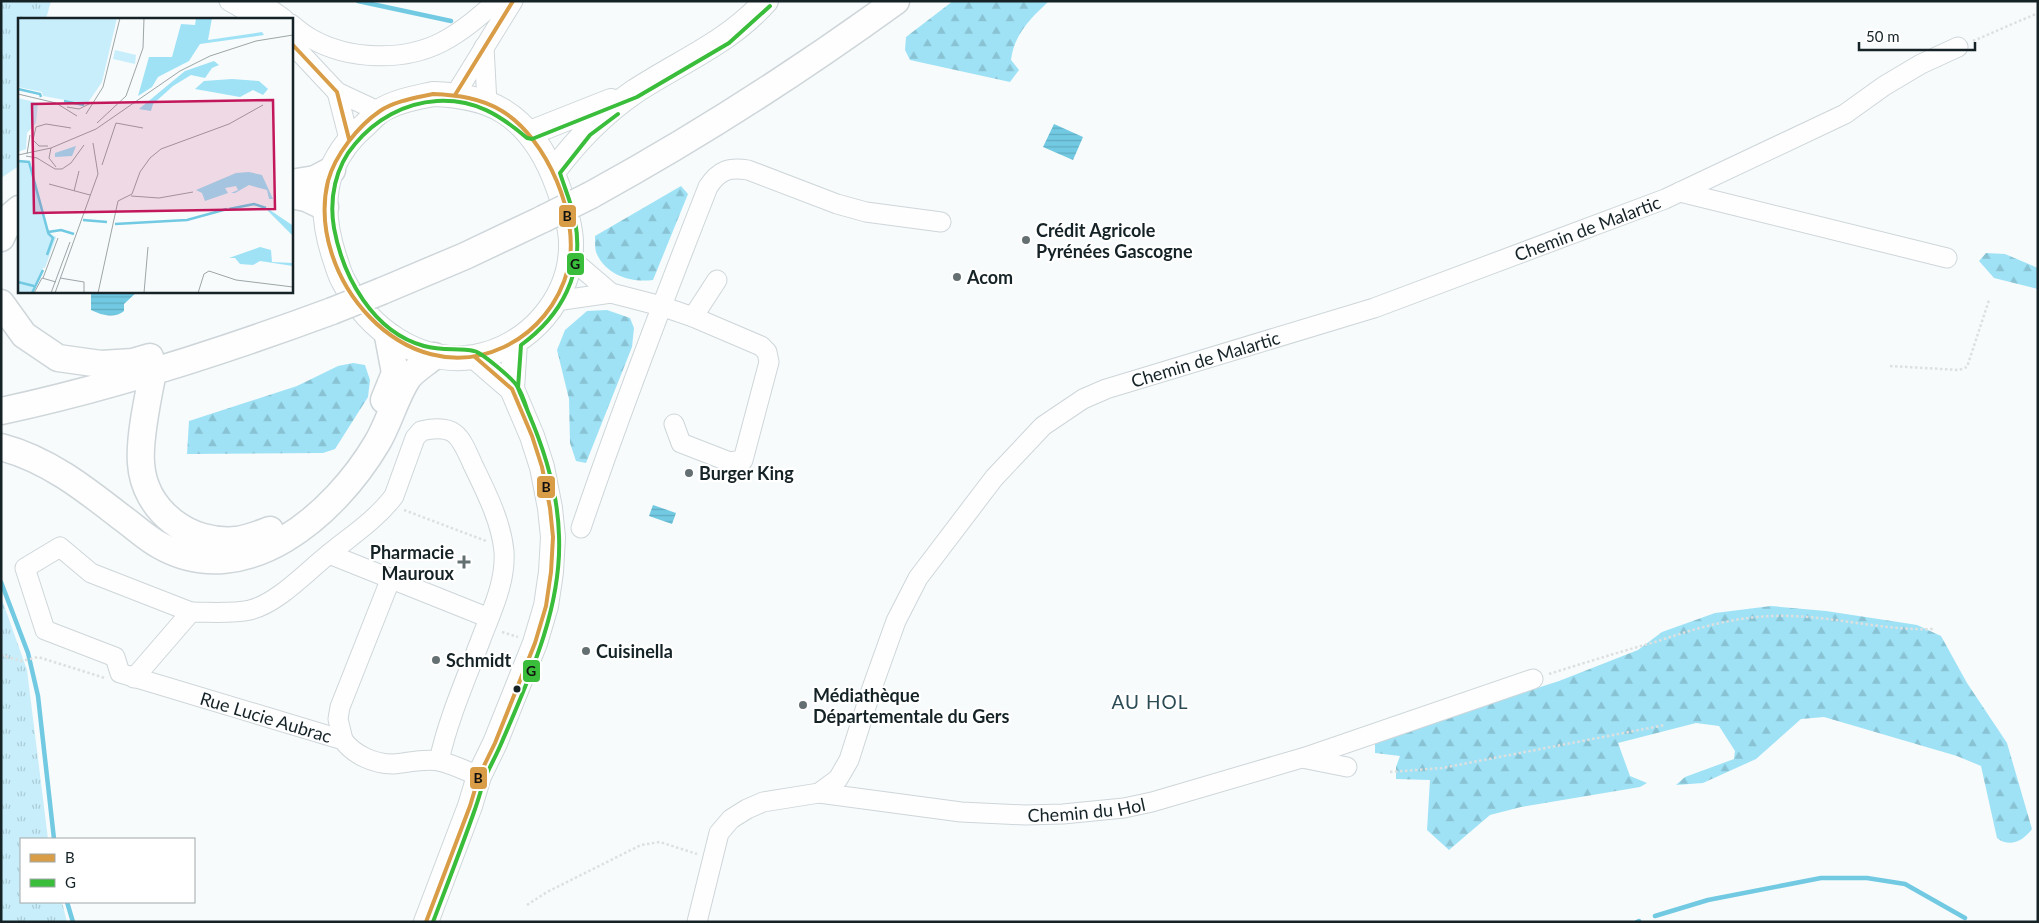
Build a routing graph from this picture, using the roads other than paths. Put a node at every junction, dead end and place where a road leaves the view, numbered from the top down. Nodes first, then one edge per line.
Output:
1 (230, 1) edge
2 (259, 1) edge
3 (497, 1) edge
4 (513, 1) edge
5 (766, 1) edge
6 (896, 1) edge
7 (258, 18) edge
8 (283, 18) edge
9 (292, 25) edge
10 (292, 44) edge
11 (484, 47) junction
12 (1958, 47) road end
13 (337, 92) junction
14 (634, 92) junction
15 (455, 95) junction
16 (487, 102) junction
17 (380, 112) junction
18 (530, 133) junction
19 (349, 139) junction
20 (332, 170) junction
21 (552, 172) junction
22 (292, 183) edge
23 (18, 191) edge
24 (1680, 192) junction
25 (292, 195) edge
26 (325, 207) junction
27 (1, 208) edge
28 (18, 210) edge
29 (941, 222) dead end
30 (1, 238) edge
31 (570, 258) junction
32 (1947, 258) dead end
33 (717, 280) dead end
34 (611, 294) junction
35 (556, 300) junction
36 (1, 303) edge
37 (661, 306) junction
38 (693, 317) junction
39 (388, 336) junction
40 (260, 338) junction
41 (515, 342) junction
42 (434, 356) junction
43 (475, 357) junction
44 (153, 372) junction
45 (512, 389) junction
46 (1, 410) edge
47 (674, 424) dead end
48 (1, 447) edge
49 (581, 528) dead end
50 (329, 554) junction
51 (391, 578) junction
52 (191, 612) junction
53 (488, 623) junction
54 (134, 678) junction
55 (1533, 679) road end
56 (342, 740) junction
57 (1302, 758) junction
58 (439, 761) junction
59 (1347, 766) dead end
60 (479, 776) junction
61 (819, 793) junction
62 (426, 922) edge
63 (697, 922) edge

1 - 7 street
2 - 8 street
3 - 9 street
4 - 11 street
5 - 14 main road
6 - 40 highway, bridge
10 - 13 street
11 - 15 street
11 - 16 street
12 - 24 street, Chemin de Malartic
13 - 17 street
13 - 19 street
14 - 18 main road
14 - 21 main road
15 - 16 main road
15 - 17 main road
16 - 18 main road
17 - 19 main road
18 - 21 main road
19 - 20 main road
20 - 22 highway
20 - 26 main road
21 - 31 main road
23 - 27 highway
24 - 32 street
24 - 61 street, Chemin de Malartic
25 - 26 highway
26 - 39 main road
28 - 30 highway
29 - 37 street
31 - 34 street
31 - 35 main road
33 - 38 street
34 - 35 street
34 - 37 street
35 - 41 main road
36 - 40 highway
37 - 38 street
37 - 49 street
38 - 47 street
39 - 42 main road
39 - 44 highway
40 - 44 highway
41 - 43 main road
41 - 45 main road
42 - 43 main road
42 - 48 highway
43 - 45 main road
44 - 46 highway
45 - 60 main road
50 - 51 street
50 - 52 street
50 - 53 street
51 - 53 street
51 - 56 street
52 - 54 street
52 - 54 street
53 - 58 street
54 - 56 street, Rue Lucie Aubrac
55 - 57 street
56 - 58 street, Rue Lucie Aubrac
57 - 59 street, Chemin du Hol
57 - 61 street, Chemin du Hol
58 - 60 street, Rue Lucie Aubrac
60 - 62 main road
61 - 63 street, Chemin de Malartic

